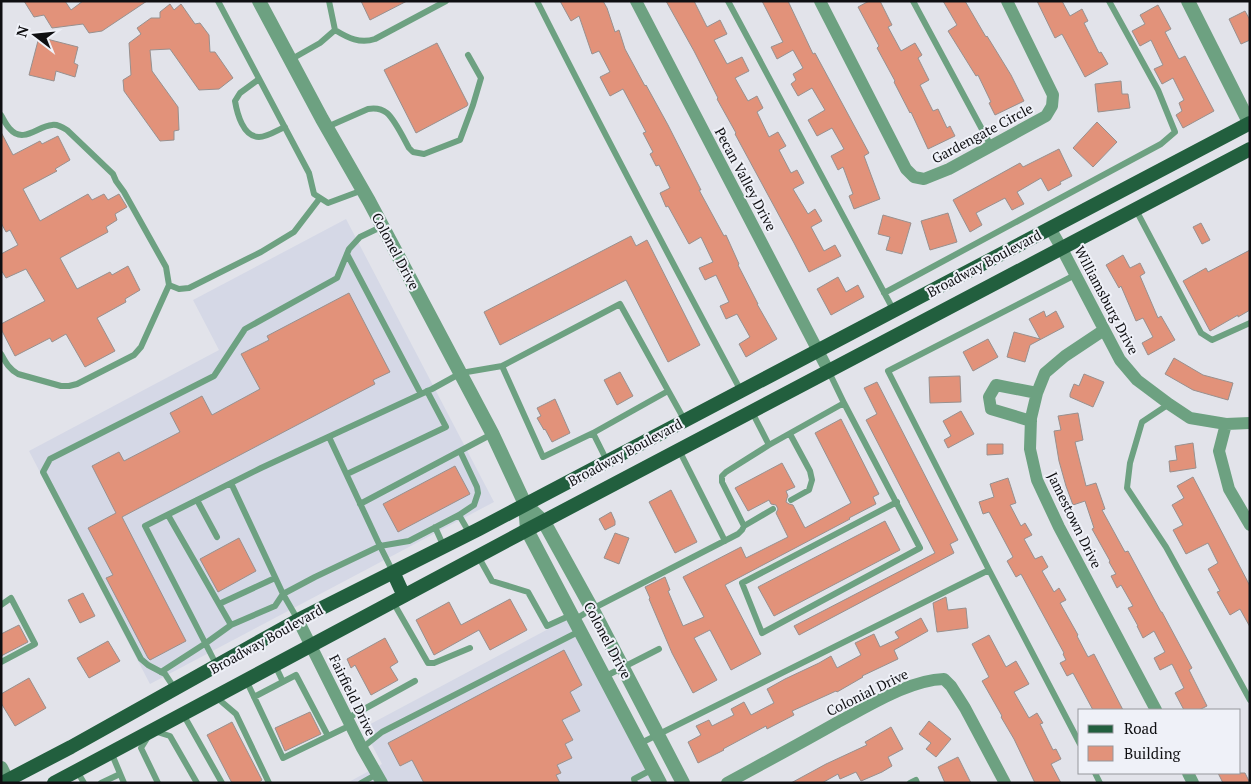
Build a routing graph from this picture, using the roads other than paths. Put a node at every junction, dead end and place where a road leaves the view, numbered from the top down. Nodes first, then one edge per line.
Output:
1 (218, 1) edge
2 (259, 1) edge
3 (328, 1) edge
4 (446, 1) edge
5 (537, 1) edge
6 (636, 1) edge
7 (728, 1) edge
8 (820, 1) edge
9 (913, 1) edge
10 (1007, 1) edge
11 (1109, 1) edge
12 (1188, 1) edge
13 (335, 30) junction
14 (468, 55) dead end
15 (290, 60) junction
16 (259, 79) junction
17 (1, 115) edge
18 (1250, 123) edge
19 (285, 127) junction
20 (326, 127) junction
21 (991, 146) junction
22 (1250, 149) edge
23 (363, 190) junction
24 (320, 198) junction
25 (1136, 210) junction
26 (383, 226) junction
27 (1050, 228) junction
28 (1062, 249) junction
29 (347, 254) junction
30 (1075, 275) junction
31 (168, 285) junction
32 (884, 293) junction
33 (894, 311) junction
34 (1250, 323) edge
35 (1104, 330) junction
36 (818, 350) junction
37 (1, 354) edge
38 (502, 366) junction
39 (830, 372) junction
40 (461, 373) junction
41 (668, 391) junction
42 (742, 391) junction
43 (424, 392) junction
44 (1037, 393) junction
45 (844, 403) junction
46 (1169, 404) junction
47 (752, 412) junction
48 (685, 421) junction
49 (1031, 421) junction
50 (1250, 423) edge
51 (1226, 424) junction
52 (669, 429) junction
53 (492, 433) junction
54 (593, 433) junction
55 (790, 434) junction
56 (329, 437) junction
57 (769, 445) junction
58 (680, 450) junction
59 (460, 452) junction
60 (607, 462) junction
61 (347, 474) junction
62 (231, 483) junction
63 (197, 500) junction
64 (791, 500) dead end
65 (897, 502) junction
66 (360, 504) junction
67 (525, 504) junction
68 (773, 509) dead end
69 (168, 515) junction
70 (459, 515) junction
71 (544, 522) junction
72 (1250, 525) edge
73 (744, 526) junction
74 (435, 527) junction
75 (527, 530) junction
76 (470, 534) junction
77 (217, 537) dead end
78 (725, 541) junction
79 (380, 546) junction
80 (444, 547) junction
81 (478, 556) junction
82 (989, 570) junction
83 (393, 572) junction
84 (275, 578) junction
85 (283, 594) junction
86 (399, 599) junction
87 (219, 604) junction
88 (1, 605) edge
89 (592, 609) junction
90 (298, 620) junction
91 (575, 622) junction
92 (231, 625) junction
93 (206, 643) junction
94 (312, 645) junction
95 (470, 648) dead end
96 (659, 649) dead end
97 (1, 662) edge
98 (275, 665) junction
99 (217, 666) junction
100 (623, 668) junction
101 (161, 672) junction
102 (604, 677) junction
103 (246, 680) junction
104 (415, 681) dead end
105 (283, 682) junction
106 (175, 689) junction
107 (216, 697) junction
108 (254, 698) junction
109 (1250, 700) edge
110 (141, 708) junction
111 (1155, 709) edge
112 (183, 714) junction
113 (349, 721) junction
114 (152, 730) junction
115 (657, 734) junction
116 (328, 736) junction
117 (1078, 740) edge
118 (639, 744) junction
119 (362, 748) junction
120 (111, 752) junction
121 (652, 769) junction
122 (77, 771) junction
123 (120, 774) junction
124 (4, 777) edge
125 (380, 778) edge
126 (54, 783) edge
127 (84, 783) edge
128 (102, 783) edge
129 (124, 783) edge
130 (158, 783) edge
131 (198, 783) edge
132 (222, 783) edge
133 (269, 783) edge
134 (361, 783) edge
135 (635, 783) edge
136 (660, 783) edge
137 (683, 783) edge
138 (727, 783) edge
139 (910, 783) edge
140 (917, 783) edge
141 (1005, 783) edge

1 - 16 lane
2 - 15 street, Colonel Drive
3 - 13 lane
4 - 13 lane
5 - 42 lane
6 - 36 street, Pecan Valley Drive
7 - 32 lane
8 - 21 street, Gardengate Circle
9 - 21 lane
10 - 21 street, Gardengate Circle
11 - 32 lane
12 - 18 street
13 - 15 lane
14 - 20 lane
15 - 20 street, Colonel Drive
16 - 19 lane
16 - 19 lane
17 - 31 lane
18 - 27 main road, Broadway Boulevard
19 - 24 lane
20 - 23 street, Colonel Drive
22 - 25 main road, Broadway Boulevard
23 - 24 lane
23 - 26 street, Colonel Drive
24 - 31 lane
25 - 28 main road, Broadway Boulevard
25 - 34 lane
26 - 29 lane
26 - 40 street, Colonel Drive
27 - 28 street, Williamsburg Drive
27 - 33 main road, Broadway Boulevard
28 - 30 street, Williamsburg Drive
28 - 39 main road, Broadway Boulevard
29 - 43 lane
29 - 101 lane
30 - 35 street, Williamsburg Drive
30 - 82 lane
31 - 37 lane
32 - 33 lane
33 - 36 main road, Broadway Boulevard
35 - 44 street, Jamestown Drive
35 - 46 street, Williamsburg Drive
36 - 39 street, Pecan Valley Drive
36 - 42 main road, Broadway Boulevard
38 - 40 lane
38 - 41 lane
38 - 54 lane
39 - 45 lane
39 - 47 main road, Broadway Boulevard
40 - 43 lane
40 - 53 street, Colonel Drive
41 - 48 lane
41 - 54 lane
42 - 48 main road, Broadway Boulevard
43 - 56 lane
43 - 61 lane
44 - 49 street, Jamestown Drive
44 - 49 street
45 - 55 lane
45 - 65 lane
46 - 51 street, Williamsburg Drive
46 - 109 lane
47 - 57 lane
47 - 58 main road, Broadway Boulevard
48 - 52 main road, Broadway Boulevard
49 - 111 street, Jamestown Drive
50 - 51 street, Williamsburg Drive
51 - 72 street
52 - 58 main road
52 - 60 main road, Broadway Boulevard
53 - 59 lane
53 - 67 street, Colonel Drive
54 - 60 lane
55 - 57 lane
55 - 64 lane
56 - 61 lane
56 - 62 lane
57 - 73 lane
58 - 71 main road, Broadway Boulevard
58 - 78 lane
59 - 66 lane
59 - 70 lane
60 - 67 main road, Broadway Boulevard
61 - 66 lane
62 - 63 lane
62 - 84 lane
63 - 69 lane
63 - 77 lane
65 - 65 lane
66 - 79 lane
67 - 71 street, Colonel Drive
67 - 75 street, Colonel Drive
67 - 76 main road, Broadway Boulevard
68 - 73 lane
69 - 87 lane
69 - 93 lane
70 - 74 lane
70 - 76 lane
71 - 75 main road, Broadway Boulevard
71 - 89 street, Colonel Drive
73 - 78 lane
74 - 79 lane
74 - 80 lane
75 - 81 main road, Broadway Boulevard
75 - 91 street, Colonel Drive
76 - 80 main road, Broadway Boulevard
78 - 89 lane
79 - 83 lane
79 - 85 lane
80 - 83 main road, Broadway Boulevard
81 - 86 main road, Broadway Boulevard
81 - 91 lane
82 - 115 lane
82 - 117 lane
83 - 86 main road
83 - 90 main road, Broadway Boulevard
84 - 85 lane
84 - 87 lane
85 - 90 lane
85 - 92 lane
86 - 94 main road, Broadway Boulevard
86 - 95 lane
87 - 92 lane
88 - 97 lane
89 - 91 lane
89 - 100 street, Colonel Drive
90 - 94 street, Fairfield Drive
90 - 99 main road, Broadway Boulevard
91 - 102 street, Colonel Drive
91 - 119 lane
92 - 93 lane
93 - 99 lane
93 - 101 lane
94 - 98 main road, Broadway Boulevard
94 - 113 street, Fairfield Drive
96 - 100 lane
98 - 103 main road, Broadway Boulevard
98 - 105 lane
99 - 106 main road, Broadway Boulevard
100 - 102 lane
100 - 115 street, Colonel Drive
101 - 106 lane
102 - 118 street, Colonel Drive
103 - 107 main road, Broadway Boulevard
103 - 108 lane
104 - 113 lane
105 - 108 lane
105 - 116 lane
106 - 110 main road, Broadway Boulevard
107 - 112 main road, Broadway Boulevard
107 - 133 lane
108 - 116 lane
110 - 114 main road
110 - 124 main road, Broadway Boulevard
112 - 114 main road, Broadway Boulevard
112 - 132 lane
113 - 116 lane
113 - 119 street, Fairfield Drive
114 - 120 main road, Broadway Boulevard
114 - 130 lane
114 - 131 lane
115 - 118 lane
115 - 137 street, Colonel Drive
118 - 121 street, Colonel Drive
119 - 125 street, Fairfield Drive
120 - 122 main road, Broadway Boulevard
120 - 123 lane
121 - 135 lane
121 - 136 street, Colonel Drive
122 - 126 main road, Broadway Boulevard
122 - 127 lane
123 - 128 lane
123 - 129 lane
125 - 134 lane
138 - 141 street, Colonial Drive
139 - 140 lane

